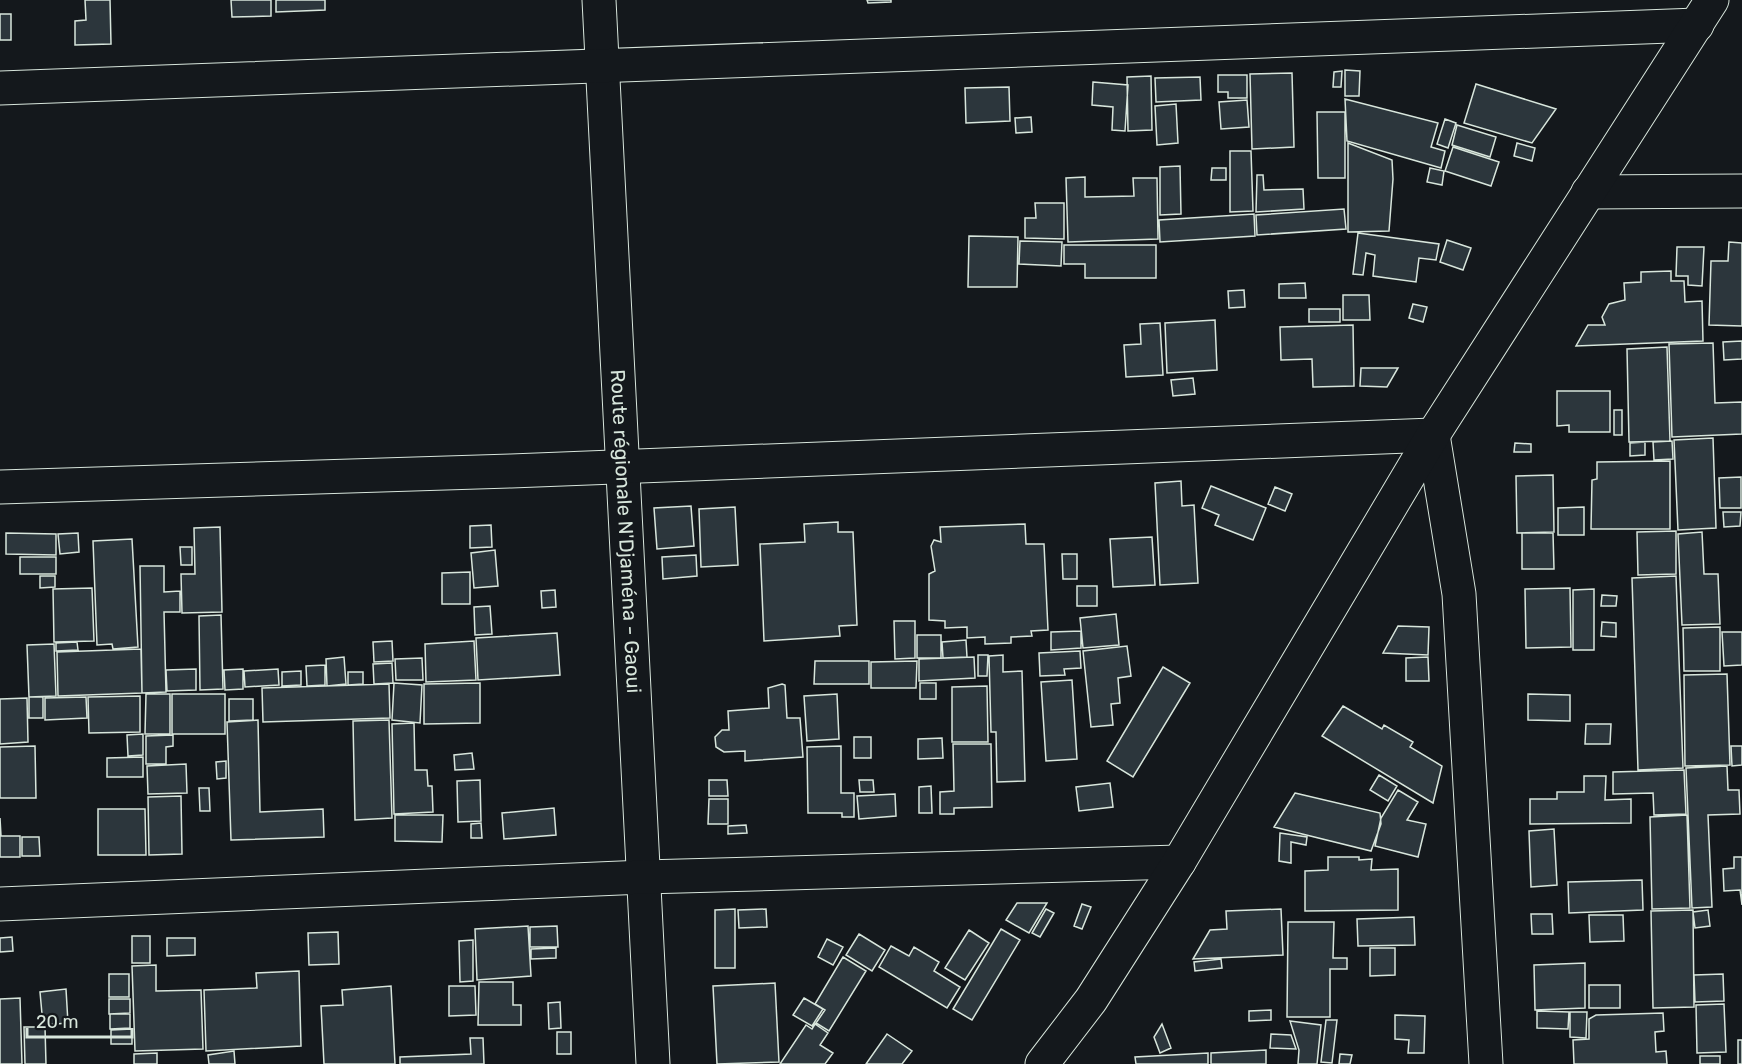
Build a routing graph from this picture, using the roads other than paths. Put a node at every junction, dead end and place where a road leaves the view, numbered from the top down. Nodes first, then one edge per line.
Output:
1 (599, 0) edge
2 (1704, 12) edge
3 (603, 66) junction
4 (0, 88) edge
5 (1588, 192) junction
6 (1742, 192) edge
7 (1433, 435) junction
8 (624, 465) junction
9 (0, 487) edge
10 (1179, 862) junction
11 (644, 877) junction
12 (0, 904) edge
13 (653, 1064) edge
14 (1042, 1064) edge
15 (1486, 1064) edge

1 - 3 street, Route régionale N'Djaména - Gaoui
2 - 3 street
2 - 5 street
3 - 4 street
3 - 8 street, Route régionale N'Djaména - Gaoui
5 - 6 street
5 - 7 street
7 - 8 street
7 - 10 street
7 - 15 street
8 - 9 street
8 - 11 street, Route régionale N'Djaména - Gaoui
10 - 11 street
10 - 14 street
11 - 12 street
11 - 13 street, Route régionale N'Djaména - Gaoui

